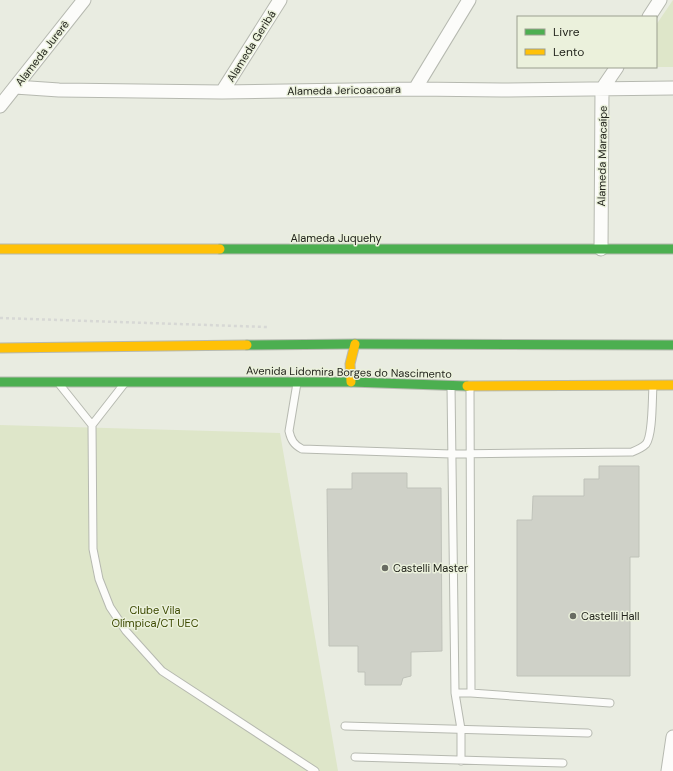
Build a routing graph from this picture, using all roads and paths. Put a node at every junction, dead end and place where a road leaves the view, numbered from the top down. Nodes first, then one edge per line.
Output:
1 (84, 0) edge
2 (280, 0) edge
3 (469, 0) edge
4 (660, 0) edge
5 (650, 16) edge
6 (616, 68) edge
7 (15, 87) junction
8 (673, 88) edge
9 (414, 89) junction
10 (602, 89) junction
11 (222, 92) junction
12 (0, 106) edge
13 (0, 249) edge
14 (601, 249) junction
15 (673, 249) edge
16 (0, 318) edge
17 (270, 327) dead end
18 (355, 344) junction
19 (673, 345) edge
20 (0, 348) edge
21 (0, 382) edge
22 (57, 382) junction
23 (126, 382) junction
24 (297, 382) junction
25 (352, 382) junction
26 (653, 385) junction
27 (673, 385) edge
28 (451, 386) junction
29 (470, 386) junction
30 (92, 425) junction
31 (451, 454) junction
32 (470, 454) junction
33 (455, 693) junction
34 (471, 693) junction
35 (610, 703) dead end
36 (345, 726) dead end
37 (461, 729) junction
38 (588, 733) dead end
39 (673, 737) edge
40 (355, 757) dead end
41 (461, 761) junction
42 (563, 763) dead end
43 (315, 771) edge
44 (668, 771) edge

1 - 7 street, Alameda Jurerê
2 - 11 street, Alameda Geribá
3 - 9 street
4 - 5 street
6 - 10 street
7 - 11 street, Alameda Jericoacoara
7 - 12 street, Alameda Jurerê
8 - 10 street, Alameda Jericoacoara
9 - 10 street, Alameda Jericoacoara
9 - 11 street, Alameda Jericoacoara
10 - 14 street, Alameda Maracaípe
13 - 14 street, Alameda Juquehy
14 - 15 street, Alameda Juquehy
16 - 17 path
18 - 19 street
18 - 20 street
18 - 25 street
21 - 22 street, Avenida Lidomira Borges do Nascimento
22 - 23 street, Avenida Lidomira Borges do Nascimento
22 - 30 lane
23 - 24 street, Avenida Lidomira Borges do Nascimento
23 - 30 lane
24 - 25 street, Avenida Lidomira Borges do Nascimento
24 - 31 lane
25 - 28 street, Avenida Lidomira Borges do Nascimento
26 - 27 street, Avenida Lidomira Borges do Nascimento
26 - 29 street, Avenida Lidomira Borges do Nascimento
26 - 32 lane
28 - 29 street, Avenida Lidomira Borges do Nascimento
28 - 31 lane
29 - 32 lane
30 - 43 lane
31 - 32 lane
31 - 33 lane
32 - 34 lane
33 - 34 lane
33 - 37 lane
34 - 35 lane
36 - 37 lane
37 - 38 lane
37 - 41 lane
39 - 44 street
40 - 41 lane
41 - 42 lane

